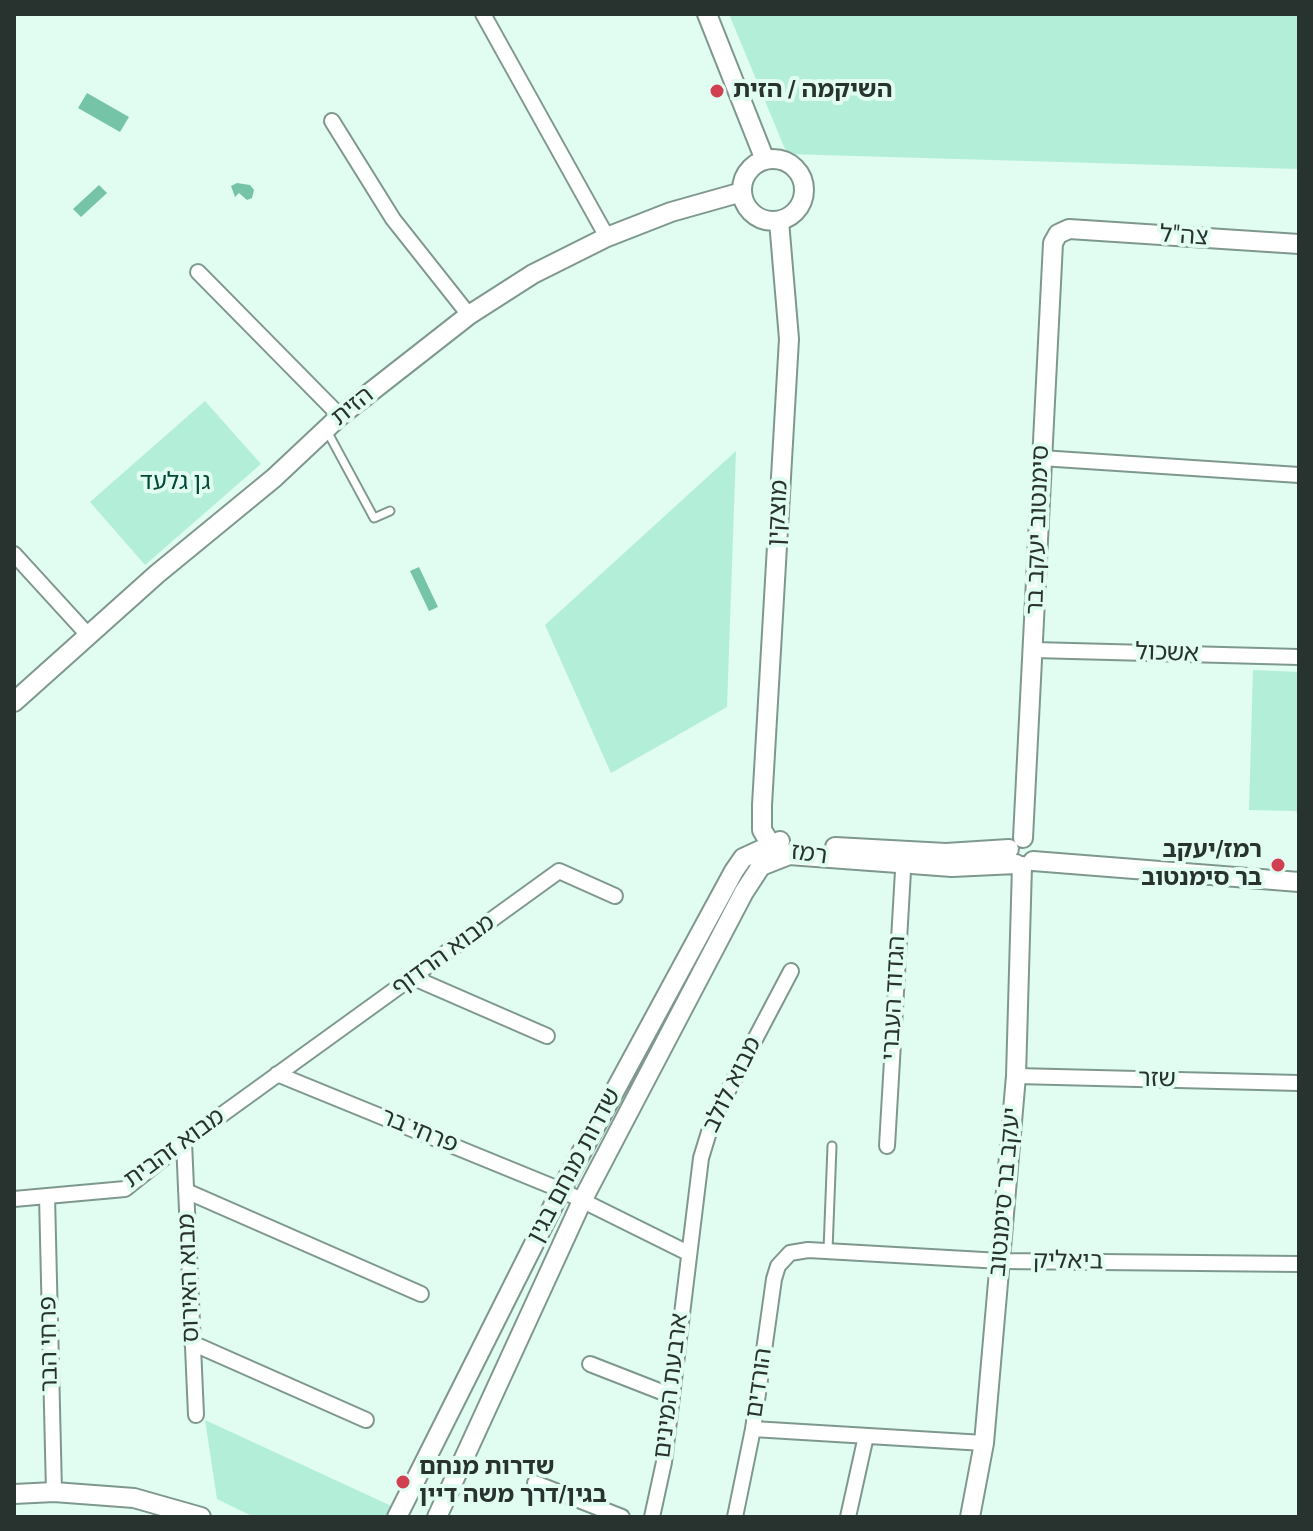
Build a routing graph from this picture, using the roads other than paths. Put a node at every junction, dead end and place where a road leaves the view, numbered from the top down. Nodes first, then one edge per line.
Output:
1 (483, 14) edge
2 (707, 14) edge
3 (332, 121) dead end
4 (765, 160) junction
5 (742, 192) junction
6 (779, 221) junction
7 (1069, 229) joint
8 (607, 237) junction
9 (1299, 244) edge
10 (198, 272) dead end
11 (469, 315) junction
12 (333, 423) junction
13 (1041, 458) junction
14 (1299, 475) edge
15 (390, 511) dead end
16 (14, 554) edge
17 (89, 636) junction
18 (1034, 650) junction
19 (1299, 657) edge
20 (14, 702) edge
21 (762, 805) joint
22 (781, 846) junction
23 (1021, 856) junction
24 (904, 857) junction
25 (1299, 882) edge
26 (615, 896) dead end
27 (791, 971) dead end
28 (414, 978) junction
29 (547, 1036) dead end
30 (277, 1074) junction
31 (1016, 1076) junction
32 (1299, 1083) edge
33 (184, 1142) junction
34 (832, 1146) dead end
35 (887, 1146) dead end
36 (561, 1190) junction
37 (186, 1191) junction
38 (47, 1196) junction
39 (14, 1199) edge
40 (582, 1201) junction
41 (828, 1250) junction
42 (688, 1253) junction
43 (790, 1253) joint
44 (1001, 1261) junction
45 (1299, 1264) edge
46 (421, 1294) dead end
47 (192, 1343) junction
48 (590, 1364) dead end
49 (672, 1396) junction
50 (196, 1415) dead end
51 (366, 1420) dead end
52 (753, 1429) junction
53 (866, 1436) junction
54 (984, 1443) junction
55 (535, 1483) dead end
56 (54, 1492) junction
57 (14, 1494) edge
58 (201, 1517) edge
59 (397, 1517) edge
60 (437, 1517) edge
61 (622, 1517) edge
62 (652, 1517) edge
63 (735, 1517) edge
64 (848, 1517) edge
65 (970, 1517) edge

1 - 8 street
2 - 4 street
3 - 11 street
4 - 5 street
4 - 6 street
5 - 6 street
5 - 8 street, הזית
6 - 21 street, מוצקין
7 - 9 street, צה"ל
7 - 13 street, סימנטוב יעקב בר
8 - 11 street, הזית
10 - 12 street
11 - 12 street, הזית
12 - 15 lane
12 - 17 street, הזית
13 - 14 street
13 - 18 street, סימנטוב יעקב בר
16 - 17 street
17 - 20 street, הזית
18 - 19 street, אשכול
18 - 23 street, סימנטוב יעקב בר
21 - 22 street, רמז
22 - 24 street, רמז
22 - 36 street, שדרות מנחם בגין
22 - 40 street, שדרות מנחם בגין
23 - 24 street, רמז
23 - 25 street, רמז
23 - 31 street, יעקב בר סימנטוב
24 - 35 street, הגדוד העברי
26 - 28 street, מבוא הרדוף
27 - 42 street, מבוא לולב
28 - 29 street
28 - 30 street, מבוא הרדוף
30 - 33 street, מבוא זהבית
30 - 36 street, פרחי בר
31 - 32 street, שזר
31 - 44 street, יעקב בר סימנטוב
33 - 37 street, מבוא האירוס
33 - 38 street, מבוא זהבית
34 - 41 lane
36 - 40 street, פרחי בר
36 - 59 street, שדרות מנחם בגין
37 - 46 street
37 - 47 street, מבוא האירוס
38 - 39 street, מבוא זהבית
38 - 56 street, פרחי הבר
40 - 42 street, פרחי בר
40 - 60 street, שדרות מנחם בגין
41 - 43 street, ביאליק
41 - 44 street, ביאליק
42 - 49 street, ארבעת המינים
43 - 52 street, הורדים
44 - 45 street, ביאליק
44 - 54 street, יעקב בר סימנטוב
47 - 50 street, מבוא האירוס
47 - 51 street
48 - 49 street
49 - 62 street, ארבעת המינים
52 - 53 street
52 - 63 street, הורדים
53 - 54 street
53 - 64 street
54 - 65 street, יעקב בר סימנטוב
55 - 61 street
56 - 57 street
56 - 58 street

